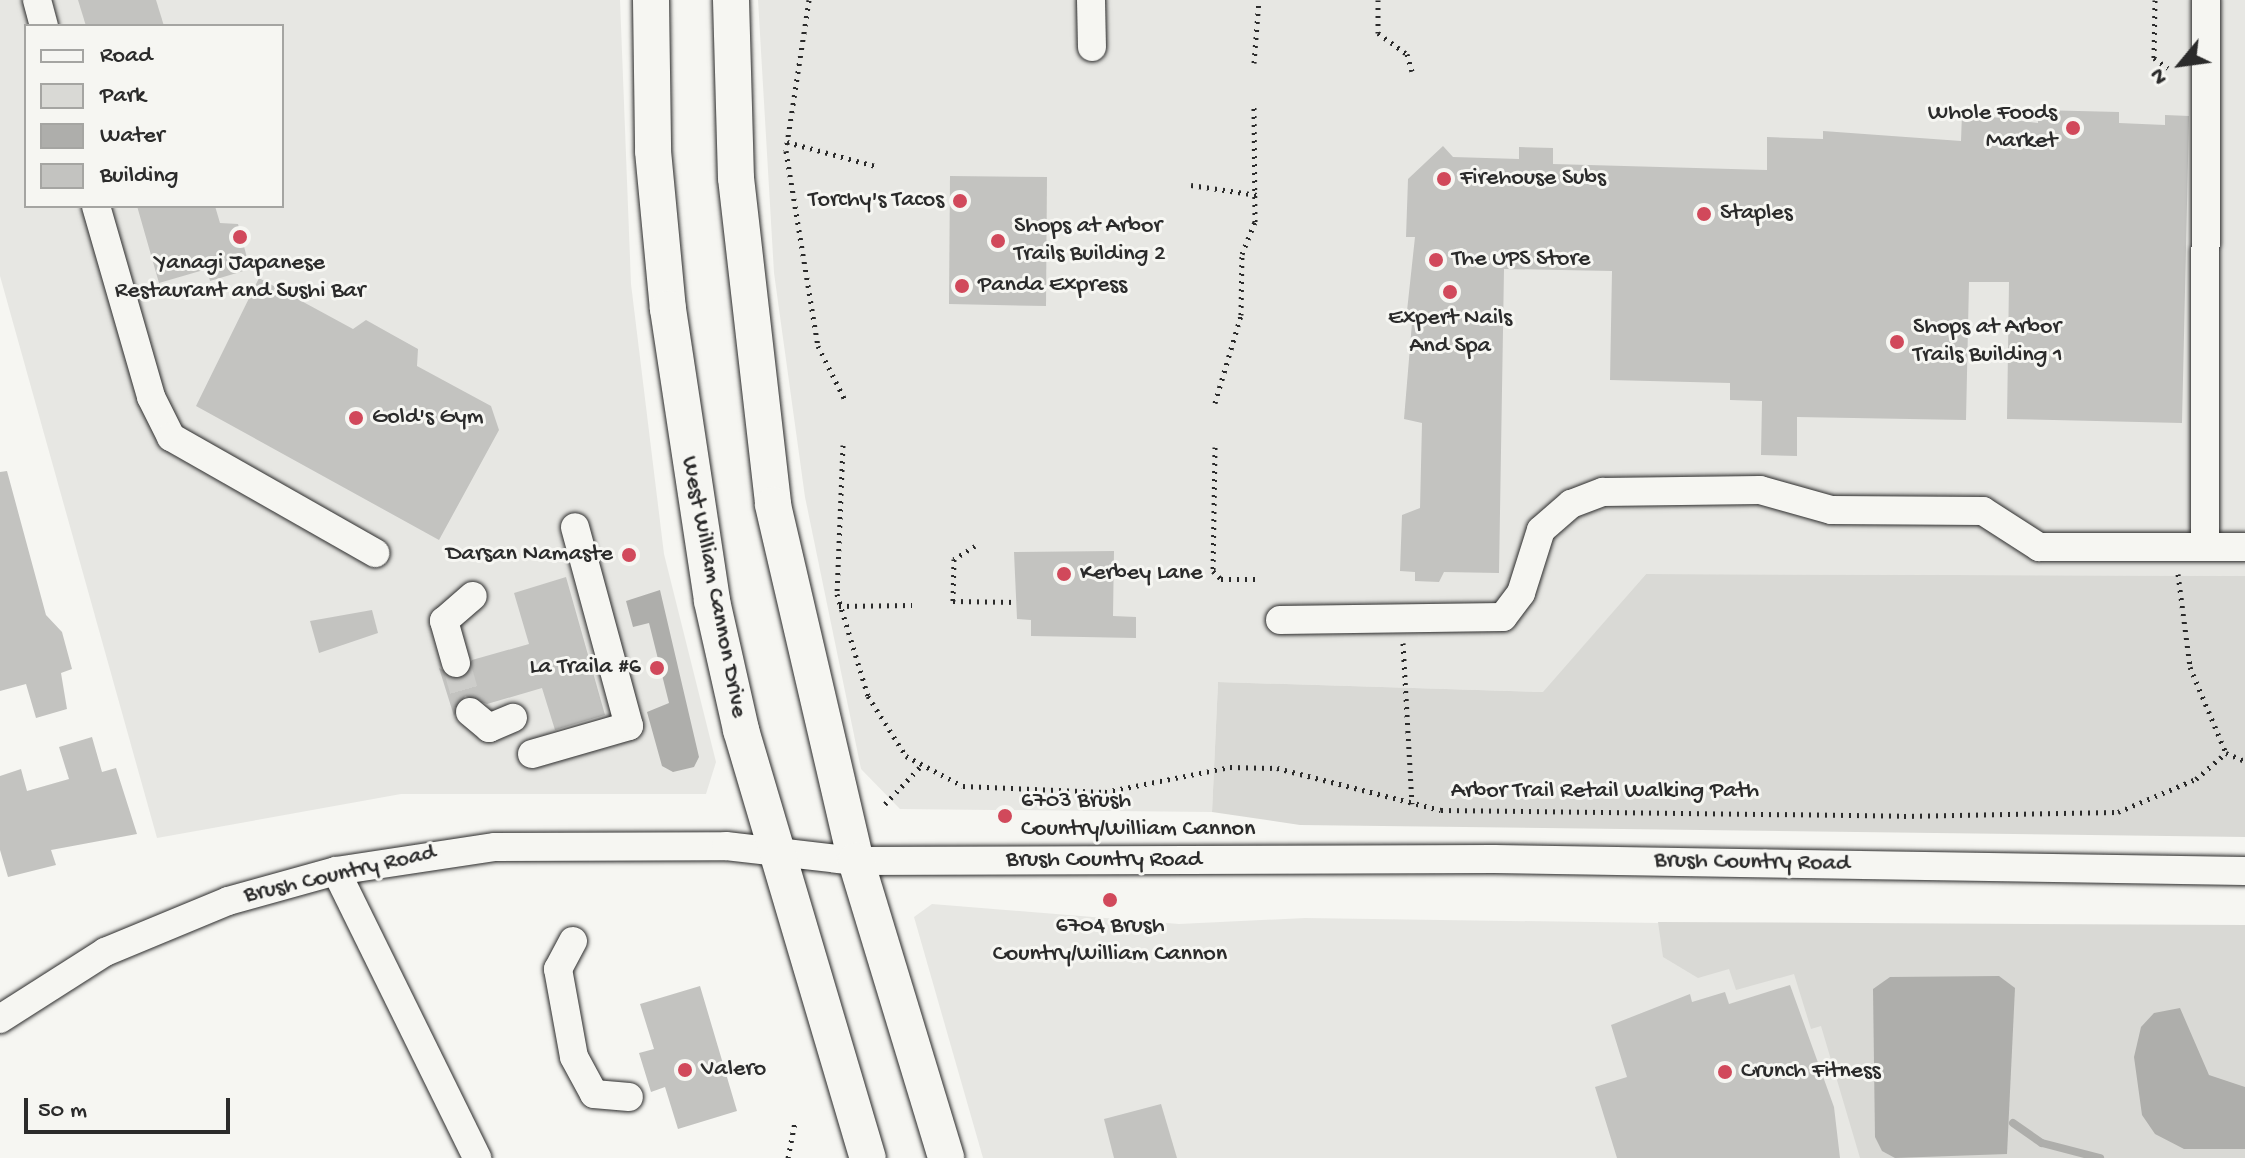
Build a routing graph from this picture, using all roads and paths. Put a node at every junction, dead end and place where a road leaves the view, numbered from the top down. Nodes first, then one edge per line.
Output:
1 (37, 0) edge
2 (651, 0) edge
3 (731, 0) edge
4 (809, 0) edge
5 (1091, 0) edge
6 (1259, 0) edge
7 (1378, 0) edge
8 (2155, 0) edge
9 (2206, 0) edge
10 (43, 24) edge
11 (1092, 47) dead end
12 (1254, 63) dead end
13 (2168, 68) dead end
14 (1412, 71) dead end
15 (1254, 107) dead end
16 (787, 142) junction
17 (879, 167) dead end
18 (1191, 185) dead end
19 (1257, 195) junction
20 (97, 208) edge
21 (845, 400) dead end
22 (1215, 403) dead end
23 (843, 445) dead end
24 (1215, 447) dead end
25 (575, 527) dead end
26 (2175, 545) junction
27 (975, 546) dead end
28 (2205, 546) junction
29 (2245, 547) edge
30 (375, 553) dead end
31 (1257, 579) dead end
32 (473, 596) dead end
33 (1017, 602) dead end
34 (912, 605) dead end
35 (839, 606) junction
36 (1401, 618) junction
37 (1280, 620) dead end
38 (456, 663) tunnel mouth
39 (470, 712) dead end
40 (513, 718) dead end
41 (2226, 753) junction
42 (532, 754) dead end
43 (2245, 761) edge
44 (920, 767) junction
45 (885, 804) dead end
46 (1412, 804) junction
47 (776, 849) junction
48 (856, 861) junction
49 (336, 871) junction
50 (2245, 871) edge
51 (573, 941) dead end
52 (0, 1019) edge
53 (629, 1097) dead end
54 (795, 1121) dead end
55 (477, 1158) edge
56 (788, 1158) edge
57 (868, 1158) edge
58 (946, 1158) edge

1 - 10 street
2 - 47 main road, West William Cannon Drive
3 - 48 main road
4 - 16 path
5 - 11 street
6 - 12 path
7 - 14 path
8 - 13 path
9 - 28 street
15 - 19 path
16 - 17 path
16 - 21 path
18 - 19 path
19 - 22 path
20 - 30 street
23 - 35 path, Arbor Trail Retail Walking Path
24 - 31 path
25 - 42 street
26 - 28 street
26 - 36 street
26 - 41 path
27 - 33 path
28 - 29 street
32 - 38 street
34 - 35 path
35 - 44 path, Arbor Trail Retail Walking Path
36 - 37 street
36 - 46 path
39 - 40 street
41 - 43 path
41 - 46 path, Arbor Trail Retail Walking Path
44 - 45 path
44 - 46 path, Arbor Trail Retail Walking Path
47 - 48 street, Brush Country Road
47 - 49 street, Brush Country Road
47 - 57 main road, West William Cannon Drive
48 - 50 street, Brush Country Road
48 - 58 main road
49 - 52 street, Brush Country Road
49 - 55 street
51 - 53 street
54 - 56 path

